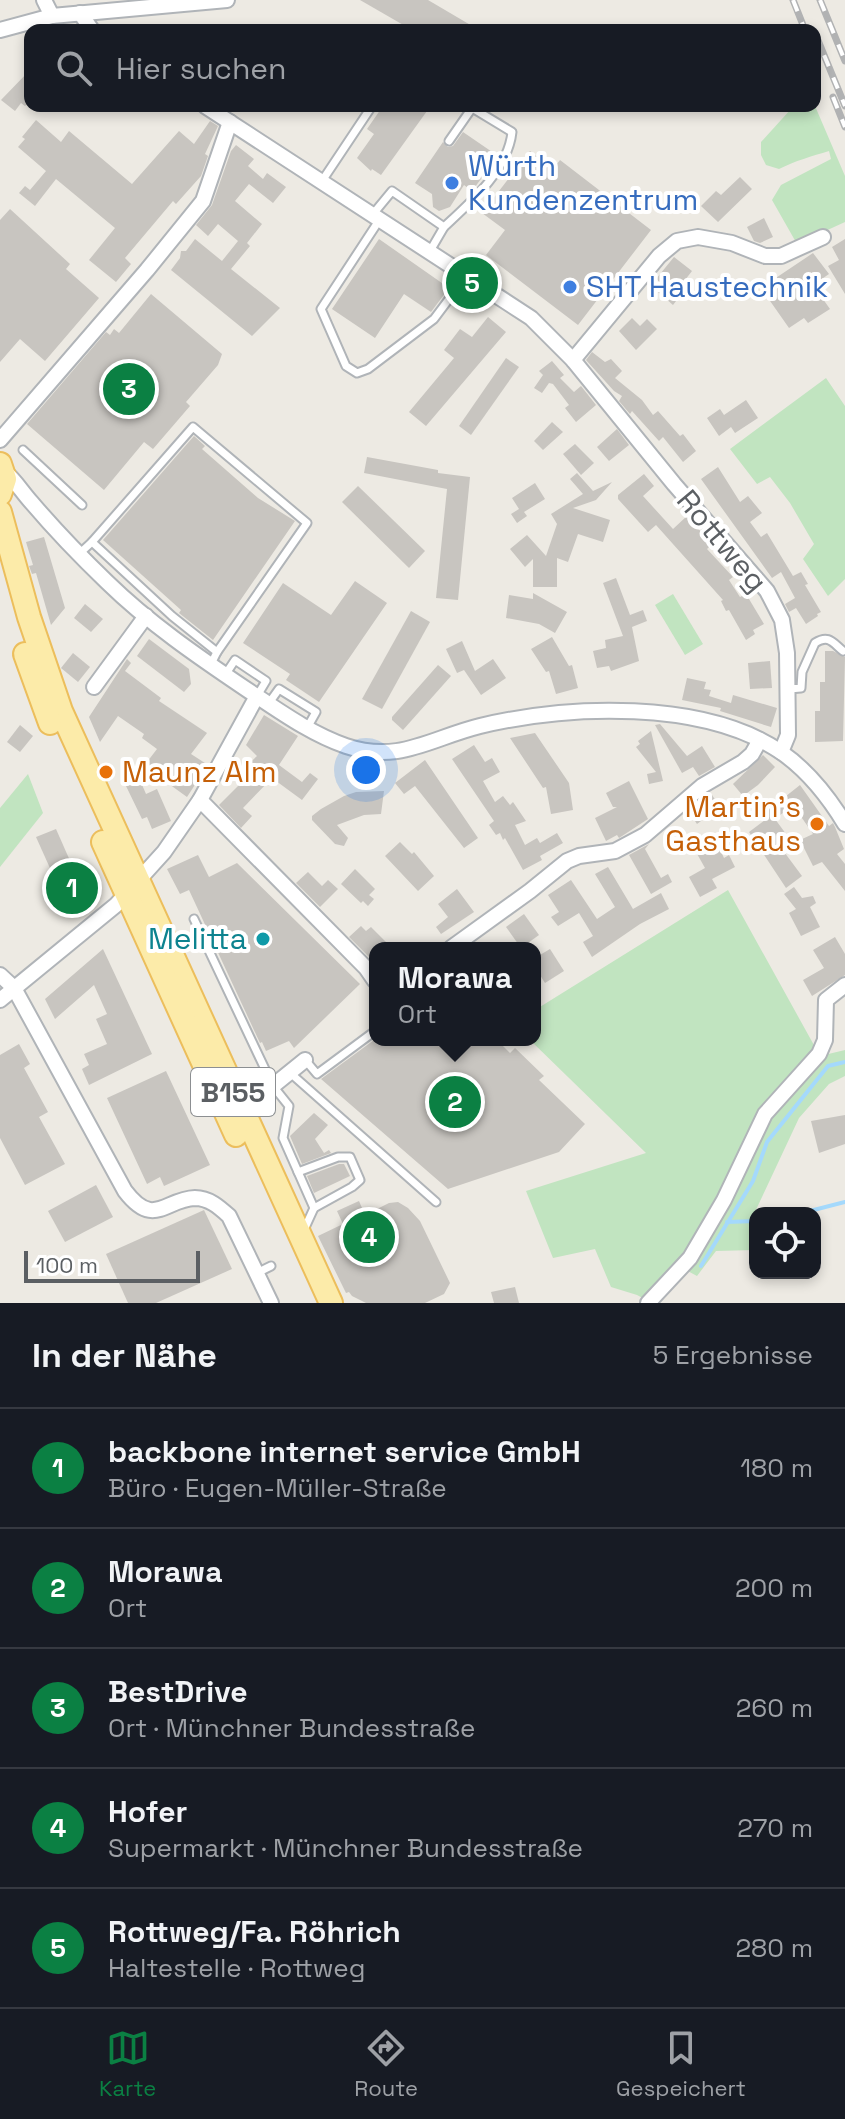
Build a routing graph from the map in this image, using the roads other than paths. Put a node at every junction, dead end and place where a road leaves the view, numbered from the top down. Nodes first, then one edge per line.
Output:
1 (44, 0) edge
2 (227, 0) edge
3 (191, 2) edge
4 (124, 5) edge
5 (80, 13) junction
6 (52, 16) junction
7 (88, 24) edge
8 (0, 30) edge
9 (214, 112) edge
10 (368, 112) edge
11 (468, 112) edge
12 (479, 112) edge
13 (230, 122) junction
14 (449, 141) dead end
15 (322, 181) junction
16 (376, 216) junction
17 (444, 227) junction
18 (823, 237) dead end
19 (430, 251) junction
20 (467, 275) junction
21 (573, 360) junction
22 (0, 440) edge
23 (23, 450) dead end
24 (2, 467) edge
25 (0, 494) edge
26 (31, 503) junction
27 (82, 505) dead end
28 (0, 512) edge
29 (92, 542) junction
30 (80, 553) junction
31 (0, 572) edge
32 (146, 616) junction
33 (843, 651) edge
34 (214, 658) junction
35 (94, 687) dead end
36 (789, 689) junction
37 (263, 700) junction
38 (760, 740) junction
39 (781, 752) junction
40 (200, 800) junction
41 (845, 824) edge
42 (132, 887) junction
43 (194, 919) dead end
44 (459, 942) edge
45 (369, 972) edge
46 (0, 975) edge
47 (845, 985) edge
48 (14, 988) junction
49 (0, 1000) edge
50 (369, 1035) edge
51 (305, 1060) joint
52 (288, 1071) junction
53 (273, 1086) junction
54 (240, 1108) junction
55 (298, 1172) junction
56 (436, 1202) dead end
57 (314, 1208) junction
58 (300, 1238) junction
59 (271, 1266) dead end
60 (257, 1273) junction
61 (271, 1303) edge
62 (314, 1303) edge
63 (331, 1303) edge
64 (648, 1303) edge

1 - 6 street
2 - 3 street
3 - 4 street
4 - 5 street
5 - 6 street
5 - 7 street
6 - 8 street
9 - 13 street, Rottweg
10 - 15 lane
11 - 14 lane
12 - 17 lane
13 - 15 street, Rottweg
13 - 22 street
15 - 16 street, Rottweg
16 - 17 lane
16 - 19 street, Rottweg
16 - 20 lane
17 - 19 lane
18 - 21 street
19 - 20 street, Rottweg
20 - 21 street, Rottweg
21 - 36 street, Rottweg
23 - 27 lane
24 - 25 main road
24 - 26 street
25 - 26 street
26 - 30 street
28 - 42 main road, B155
29 - 30 lane
29 - 34 lane
29 - 34 lane
30 - 32 street
31 - 42 main road, B155
32 - 34 street
32 - 35 street
33 - 36 lane
34 - 37 street
36 - 39 street, Rottweg
37 - 38 street
37 - 40 street
38 - 39 street
38 - 44 street
39 - 41 street
40 - 42 street
40 - 45 street
42 - 48 street
42 - 54 main road, B155
42 - 62 main road, B155
43 - 53 lane
46 - 48 street
47 - 64 street
48 - 49 street
48 - 60 street
50 - 51 lane
51 - 52 street
52 - 53 street
52 - 56 lane
53 - 54 street
53 - 55 lane
54 - 58 main road, B155
55 - 57 lane
55 - 57 lane
57 - 58 lane
58 - 63 main road, B155
59 - 60 lane
60 - 61 street

